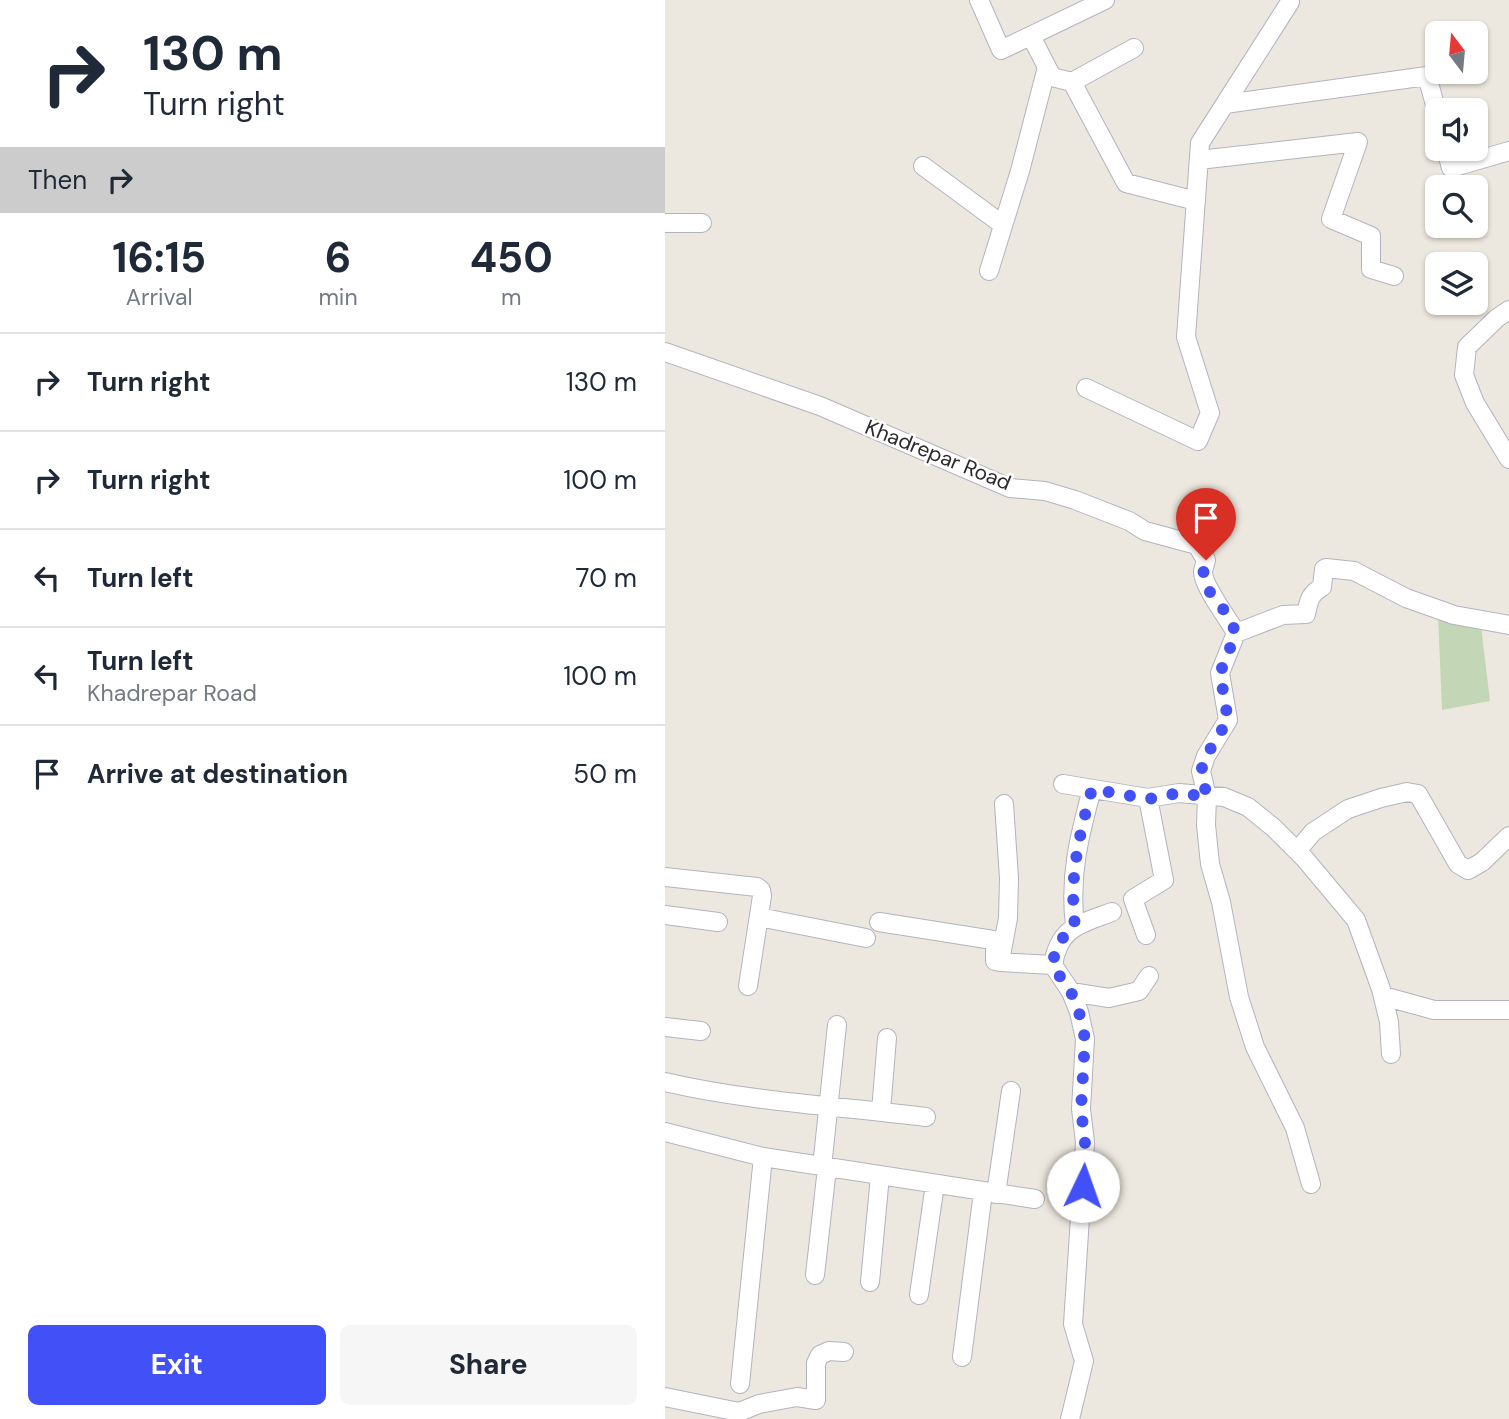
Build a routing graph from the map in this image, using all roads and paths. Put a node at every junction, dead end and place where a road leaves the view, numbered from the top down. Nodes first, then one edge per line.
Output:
1 (979, 0) edge
2 (1105, 0) edge
3 (1290, 2) dead end
4 (1031, 36) junction
5 (1133, 48) dead end
6 (1047, 67) junction
7 (1072, 82) junction
8 (1433, 98) edge
9 (1225, 104) junction
10 (1509, 151) edge
11 (1488, 158) edge
12 (1199, 160) junction
13 (1449, 161) edge
14 (1477, 161) edge
15 (923, 166) dead end
16 (1196, 201) junction
17 (665, 223) edge
18 (702, 223) dead end
19 (1003, 225) junction
20 (989, 271) dead end
21 (1394, 276) dead end
22 (1509, 310) edge
23 (665, 352) edge
24 (1086, 388) dead end
25 (1509, 459) edge
26 (1507, 620) edge
27 (1236, 633) junction
28 (1063, 784) dead end
29 (1092, 789) junction
30 (1207, 797) junction
31 (1148, 799) junction
32 (1005, 804) dead end
33 (1509, 836) edge
34 (1297, 851) junction
35 (665, 877) edge
36 (1112, 912) dead end
37 (665, 915) edge
38 (759, 917) junction
39 (718, 922) dead end
40 (880, 922) dead end
41 (1075, 926) junction
42 (1146, 934) dead end
43 (866, 938) dead end
44 (1000, 962) junction
45 (1052, 965) junction
46 (1149, 976) dead end
47 (748, 986) dead end
48 (1071, 992) junction
49 (1383, 996) junction
50 (1509, 1010) edge
51 (837, 1025) dead end
52 (665, 1027) edge
53 (701, 1031) dead end
54 (887, 1038) dead end
55 (1391, 1054) dead end
56 (665, 1082) edge
57 (1011, 1091) dead end
58 (828, 1106) junction
59 (881, 1111) junction
60 (926, 1117) dead end
61 (665, 1132) edge
62 (763, 1157) junction
63 (824, 1168) junction
64 (880, 1176) junction
65 (935, 1184) junction
66 (1311, 1184) dead end
67 (989, 1193) junction
68 (1035, 1199) dead end
69 (815, 1275) dead end
70 (870, 1282) dead end
71 (919, 1295) dead end
72 (844, 1352) dead end
73 (962, 1357) dead end
74 (740, 1384) dead end
75 (665, 1397) edge
76 (761, 1411) edge
77 (735, 1415) edge
78 (1070, 1419) edge

1 - 4 street
2 - 4 street
3 - 9 street
4 - 6 street
5 - 7 street
6 - 7 street
6 - 19 street
7 - 16 street
8 - 9 street
9 - 12 street
10 - 11 street
12 - 16 street
12 - 21 street
13 - 14 street
15 - 19 street
16 - 24 street
17 - 18 street
19 - 20 street
22 - 25 street
23 - 27 street, Khadrepar Road
26 - 27 street
27 - 30 street
28 - 29 street
29 - 31 street
29 - 41 street
30 - 31 street
30 - 34 street
30 - 66 street
31 - 42 street
32 - 44 street
33 - 34 street
34 - 49 street
35 - 38 street
36 - 41 street
37 - 39 street
38 - 43 street
38 - 47 street
40 - 44 street
41 - 45 street
44 - 45 street
45 - 48 street
46 - 48 street
48 - 78 street
49 - 50 street
49 - 55 street
51 - 58 street
52 - 53 street
54 - 59 street
56 - 58 street
57 - 67 street
58 - 59 street
58 - 63 street
59 - 60 street
61 - 62 street
62 - 63 street
62 - 74 street
63 - 64 street
63 - 69 street
64 - 65 street
64 - 70 street
65 - 67 street
65 - 71 street
67 - 68 street
67 - 73 street
72 - 76 street
75 - 77 street
76 - 77 street

